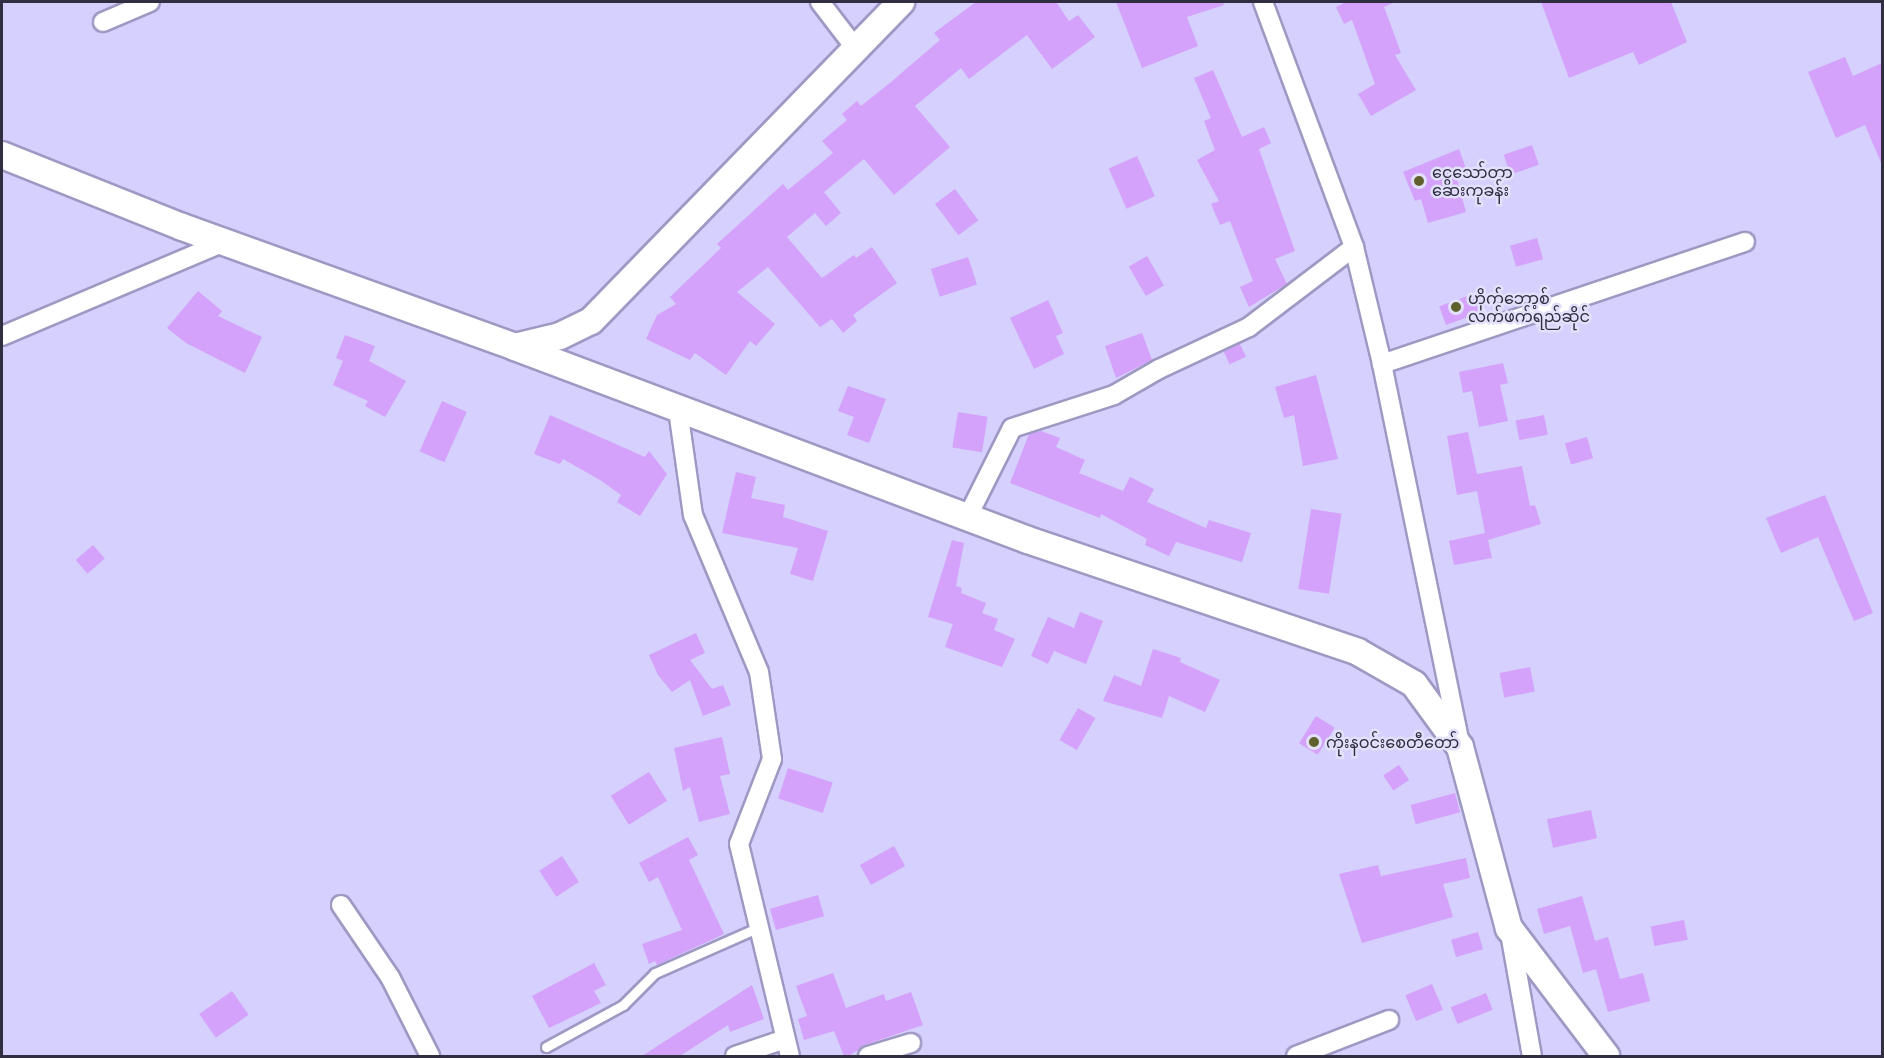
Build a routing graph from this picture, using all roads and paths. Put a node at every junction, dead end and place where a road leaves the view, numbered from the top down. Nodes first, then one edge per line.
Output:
1 (150, 2) edge
2 (820, 2) edge
3 (901, 2) edge
4 (1263, 2) edge
5 (103, 22) dead end
6 (856, 49) junction
7 (2, 155) edge
8 (225, 242) junction
9 (1745, 242) dead end
10 (1354, 248) junction
11 (2, 336) edge
12 (515, 347) junction
13 (1382, 364) junction
14 (678, 411) junction
15 (968, 516) junction
16 (1460, 747) junction
17 (341, 905) dead end
18 (757, 928) junction
19 (1509, 928) junction
20 (1389, 1020) dead end
21 (911, 1043) dead end
22 (546, 1047) dead end
23 (787, 1048) edge
24 (430, 1056) edge
25 (735, 1056) edge
26 (868, 1056) edge
27 (1296, 1056) edge
28 (1532, 1056) edge
29 (1606, 1056) edge

1 - 5 street
2 - 6 street
3 - 6 main road
4 - 10 street
6 - 12 main road
7 - 8 main road
8 - 11 street
8 - 12 main road
9 - 13 street
10 - 13 street
10 - 15 street
12 - 14 main road
13 - 16 street
14 - 15 main road
14 - 18 street
15 - 16 main road
16 - 19 main road
17 - 24 street
18 - 22 lane
18 - 23 street
19 - 28 street
19 - 29 main road
20 - 27 street
21 - 26 street
23 - 25 street

